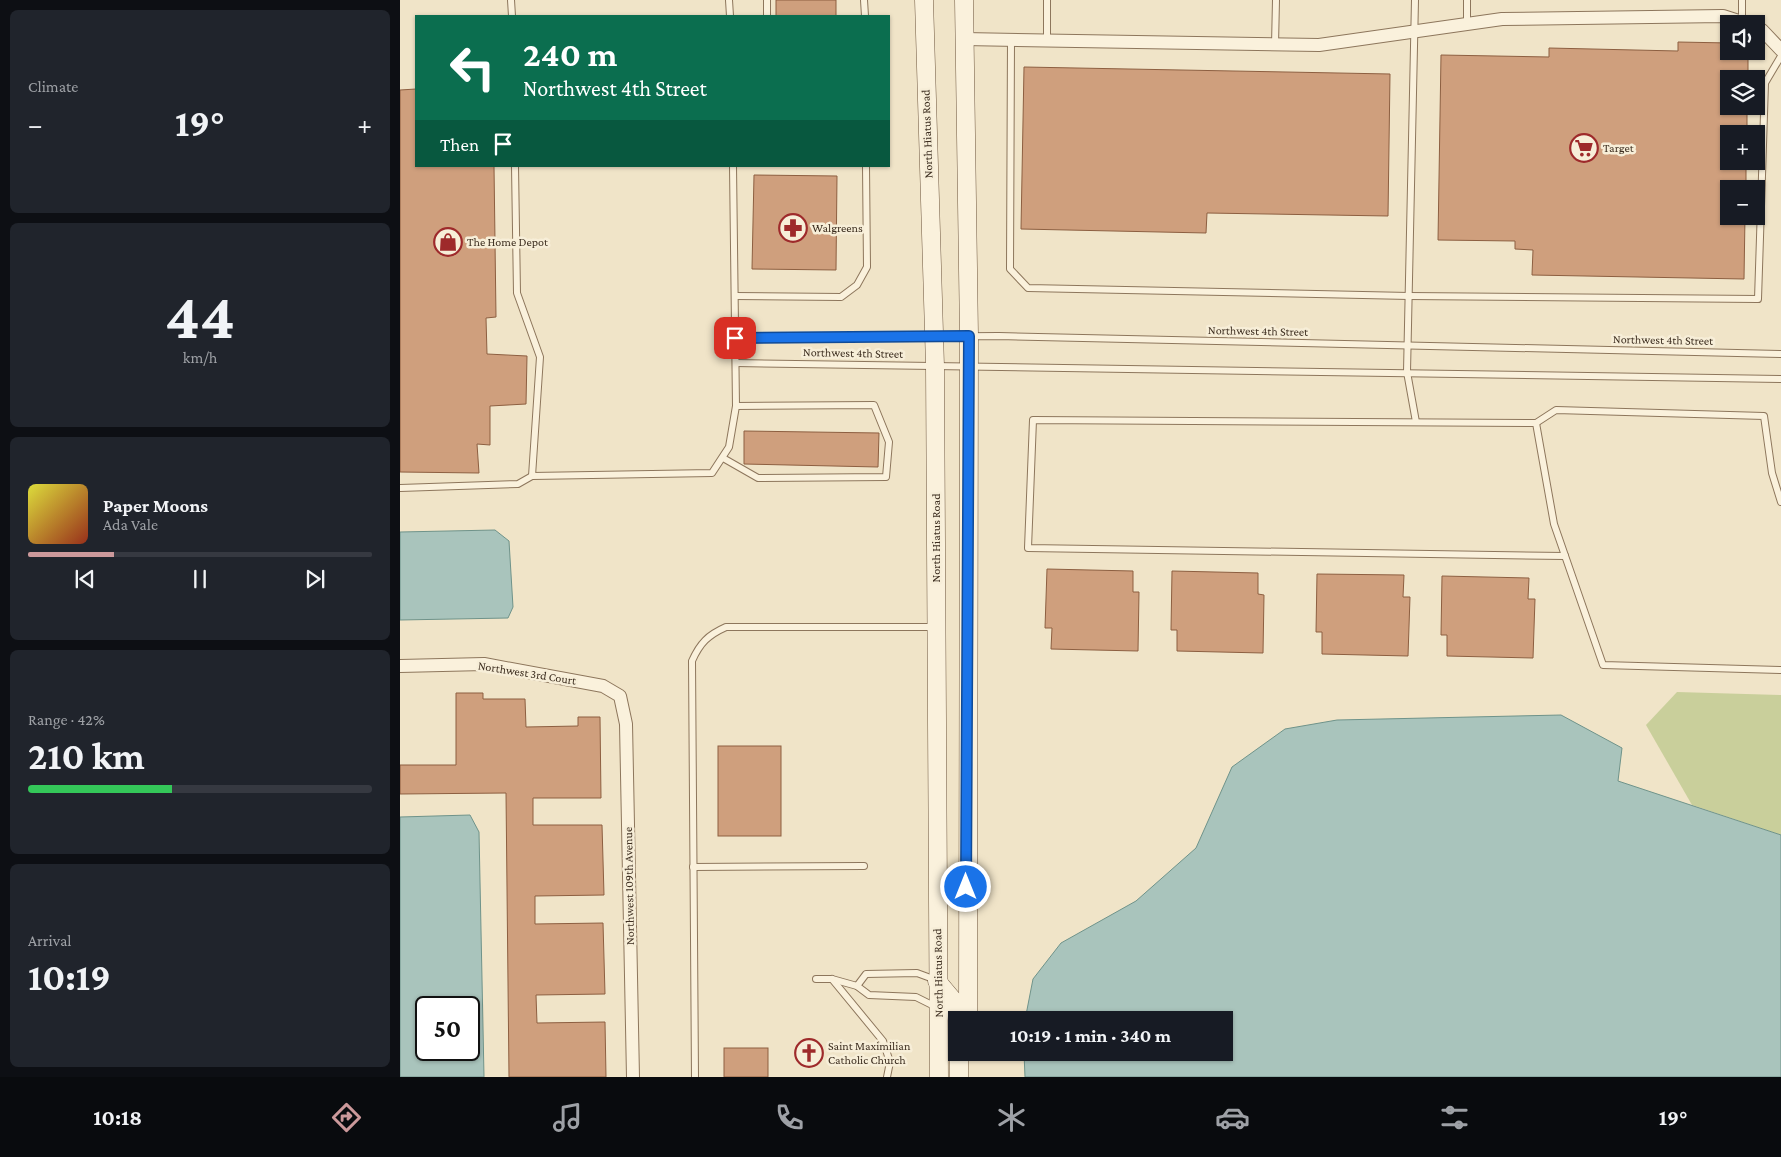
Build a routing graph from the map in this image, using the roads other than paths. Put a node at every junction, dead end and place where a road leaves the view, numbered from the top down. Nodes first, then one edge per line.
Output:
1 (511, 0) edge
2 (729, 0) edge
3 (767, 0) edge
4 (864, 0) edge
5 (924, 0) edge
6 (964, 0) edge
7 (1048, 0) edge
8 (1276, 0) edge
9 (1416, 0) edge
10 (1467, 0) edge
11 (1742, 0) edge
12 (512, 15) edge
13 (730, 15) edge
14 (767, 15) edge
15 (865, 15) edge
16 (1744, 15) edge
17 (1720, 16) edge
18 (1466, 24) junction
19 (1415, 31) junction
20 (1765, 33) edge
21 (964, 39) junction
22 (1012, 40) junction
23 (1047, 41) junction
24 (1275, 45) junction
25 (1781, 50) edge
26 (1781, 56) edge
27 (515, 167) edge
28 (733, 167) edge
29 (866, 167) edge
30 (735, 296) junction
31 (1409, 296) junction
32 (934, 336) junction
33 (969, 336) junction
34 (735, 338) junction
35 (1408, 346) junction
36 (1781, 354) edge
37 (736, 363) junction
38 (935, 366) junction
39 (969, 367) junction
40 (1407, 372) junction
41 (1781, 379) edge
42 (736, 406) junction
43 (1416, 422) junction
44 (1536, 422) junction
45 (723, 458) junction
46 (532, 476) junction
47 (400, 488) edge
48 (1781, 502) edge
49 (1565, 556) junction
50 (936, 626) junction
51 (400, 666) edge
52 (1781, 670) edge
53 (620, 696) joint
54 (864, 866) dead end
55 (693, 867) junction
56 (816, 979) dead end
57 (832, 979) junction
58 (937, 980) junction
59 (857, 986) junction
60 (939, 1009) junction
61 (955, 1011) edge
62 (968, 1011) edge
63 (959, 1061) edge
64 (968, 1061) edge
65 (633, 1077) edge
66 (695, 1077) edge
67 (887, 1077) edge
68 (939, 1077) edge
69 (959, 1077) edge
70 (969, 1077) edge

1 - 12 lane
2 - 13 lane
3 - 14 lane
4 - 15 lane
5 - 32 main road, North Hiatus Road
6 - 21 main road
7 - 23 lane
8 - 24 lane
9 - 19 lane
10 - 18 lane
11 - 16 lane
17 - 18 street
18 - 19 street
19 - 24 street
19 - 31 lane
20 - 25 street
21 - 22 street
21 - 33 main road
22 - 23 street
22 - 31 lane
23 - 24 street
26 - 31 lane
27 - 46 lane
28 - 30 lane
29 - 30 lane
30 - 34 lane
31 - 35 lane
32 - 33 lane, Northwest 4th Street
32 - 34 lane, Northwest 4th Street
32 - 38 main road, North Hiatus Road
33 - 35 lane, Northwest 4th Street
33 - 39 main road
34 - 37 lane
35 - 36 lane, Northwest 4th Street
35 - 40 lane
37 - 38 lane, Northwest 4th Street
37 - 42 lane
38 - 39 lane, Northwest 4th Street
38 - 50 main road, North Hiatus Road
39 - 40 lane, Northwest 4th Street
39 - 62 main road
40 - 41 lane, Northwest 4th Street
40 - 43 lane
42 - 45 lane
42 - 45 lane
43 - 44 lane
43 - 49 lane
44 - 48 lane
44 - 49 lane
45 - 46 lane
46 - 47 lane
49 - 52 lane
50 - 55 lane
50 - 58 main road, North Hiatus Road
51 - 53 street, Northwest 3rd Court
53 - 65 street, Northwest 109th Avenue
54 - 55 lane
55 - 66 lane
56 - 57 lane
57 - 59 lane
57 - 67 lane
58 - 59 lane
58 - 60 main road, North Hiatus Road
58 - 61 main road
59 - 60 lane
60 - 68 main road, North Hiatus Road
63 - 69 main road
64 - 70 main road

